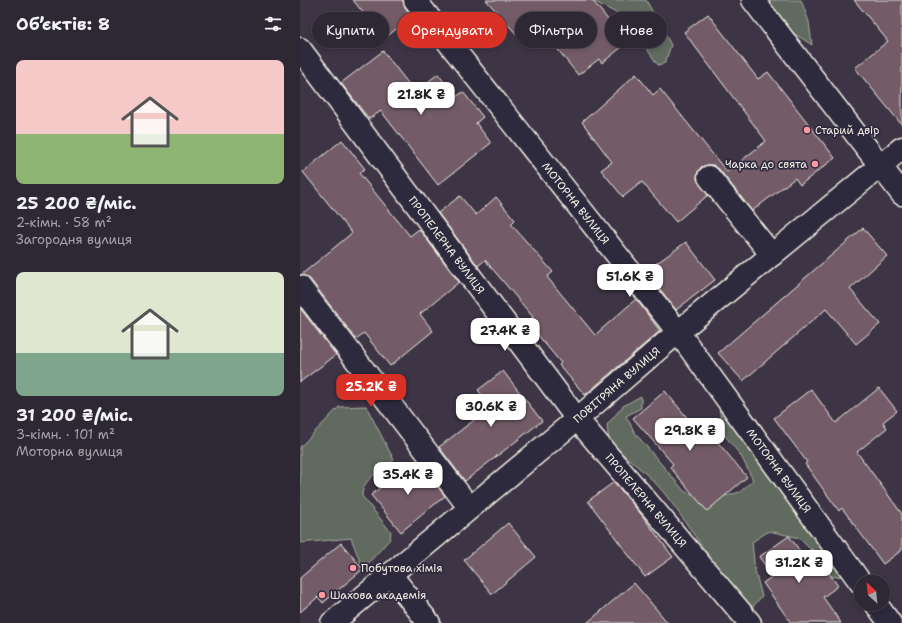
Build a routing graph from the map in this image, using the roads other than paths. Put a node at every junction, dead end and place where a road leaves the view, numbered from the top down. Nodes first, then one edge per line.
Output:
1 (415, 0) edge
2 (753, 0) edge
3 (300, 48) edge
4 (902, 148) edge
5 (881, 165) junction
6 (708, 177) dead end
7 (902, 194) edge
8 (772, 255) junction
9 (300, 287) edge
10 (678, 332) junction
11 (577, 419) junction
12 (469, 507) junction
13 (390, 574) junction
14 (855, 575) edge
15 (881, 611) edge
16 (332, 623) edge
17 (428, 623) edge
18 (750, 623) edge
19 (890, 623) edge

1 - 10 street, МОТОРНА ВУЛИЦЯ
2 - 5 street
3 - 11 street, ПРОПЕЛЕРНА ВУЛИЦЯ
4 - 5 street, ПОВІТРЯНА ВУЛИЦЯ
5 - 7 street
5 - 8 street, ПОВІТРЯНА ВУЛИЦЯ
6 - 8 street
8 - 10 street, ПОВІТРЯНА ВУЛИЦЯ
9 - 12 street
10 - 11 street, ПОВІТРЯНА ВУЛИЦЯ
10 - 14 street, МОТОРНА ВУЛИЦЯ
11 - 12 street, ПОВІТРЯНА ВУЛИЦЯ
11 - 18 street, ПРОПЕЛЕРНА ВУЛИЦЯ
12 - 13 street, ПОВІТРЯНА ВУЛИЦЯ
13 - 16 street, ПОВІТРЯНА ВУЛИЦЯ
13 - 17 street
15 - 19 street

